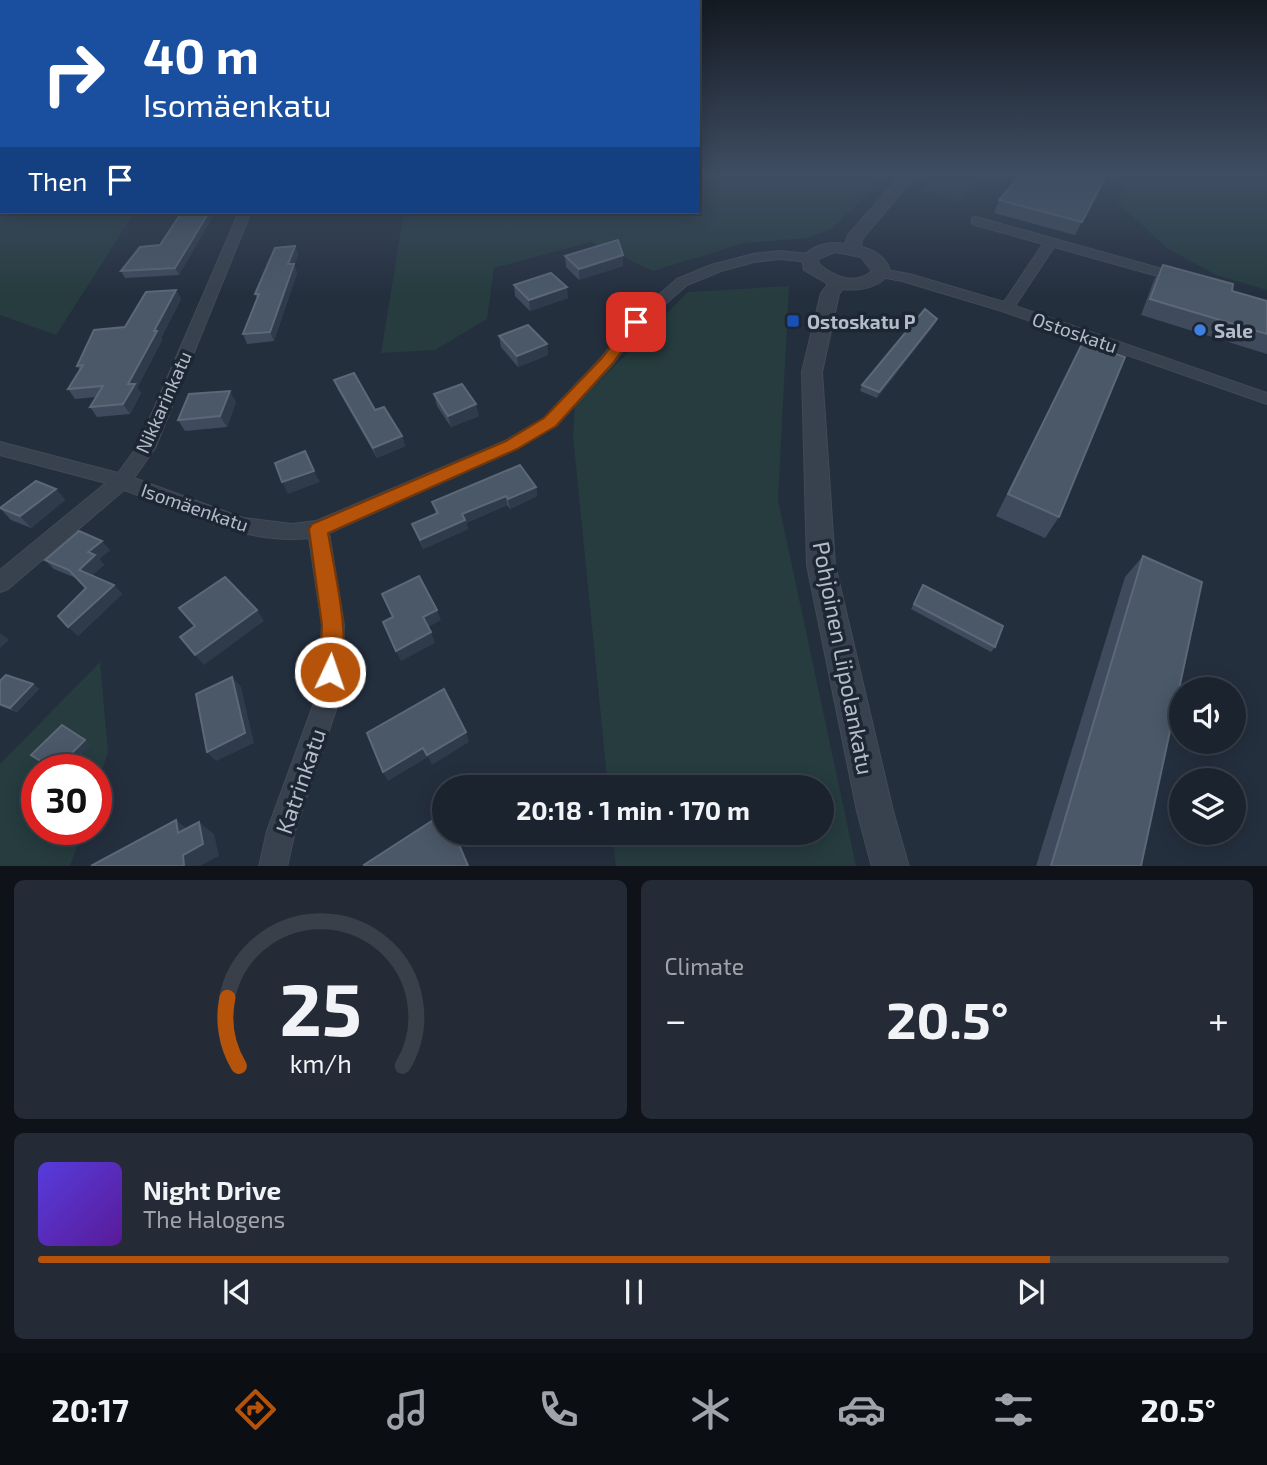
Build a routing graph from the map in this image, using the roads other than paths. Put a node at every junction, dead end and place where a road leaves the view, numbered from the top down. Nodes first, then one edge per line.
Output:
1 (876, 213) edge
2 (244, 214) edge
3 (976, 221) dead end
4 (1051, 242) junction
5 (852, 248) junction
6 (810, 258) junction
7 (881, 273) junction
8 (1193, 282) edge
9 (838, 283) junction
10 (1007, 308) junction
11 (1267, 398) edge
12 (0, 448) edge
13 (122, 481) junction
14 (318, 529) junction
15 (0, 583) edge
16 (273, 866) edge
17 (891, 866) edge

1 - 5 street
2 - 13 street, Nikkarinkatu
3 - 4 street
4 - 8 street
4 - 10 street
5 - 6 street
5 - 7 street
6 - 9 street
6 - 14 street, Isomäenkatu
7 - 9 street
7 - 10 street, Ostoskatu
9 - 17 street, Pohjoinen Liipolankatu
10 - 11 street, Ostoskatu
12 - 13 street, Isomäenkatu
13 - 14 street, Isomäenkatu
13 - 15 street, Nikkarinkatu
14 - 16 street, Katrinkatu

